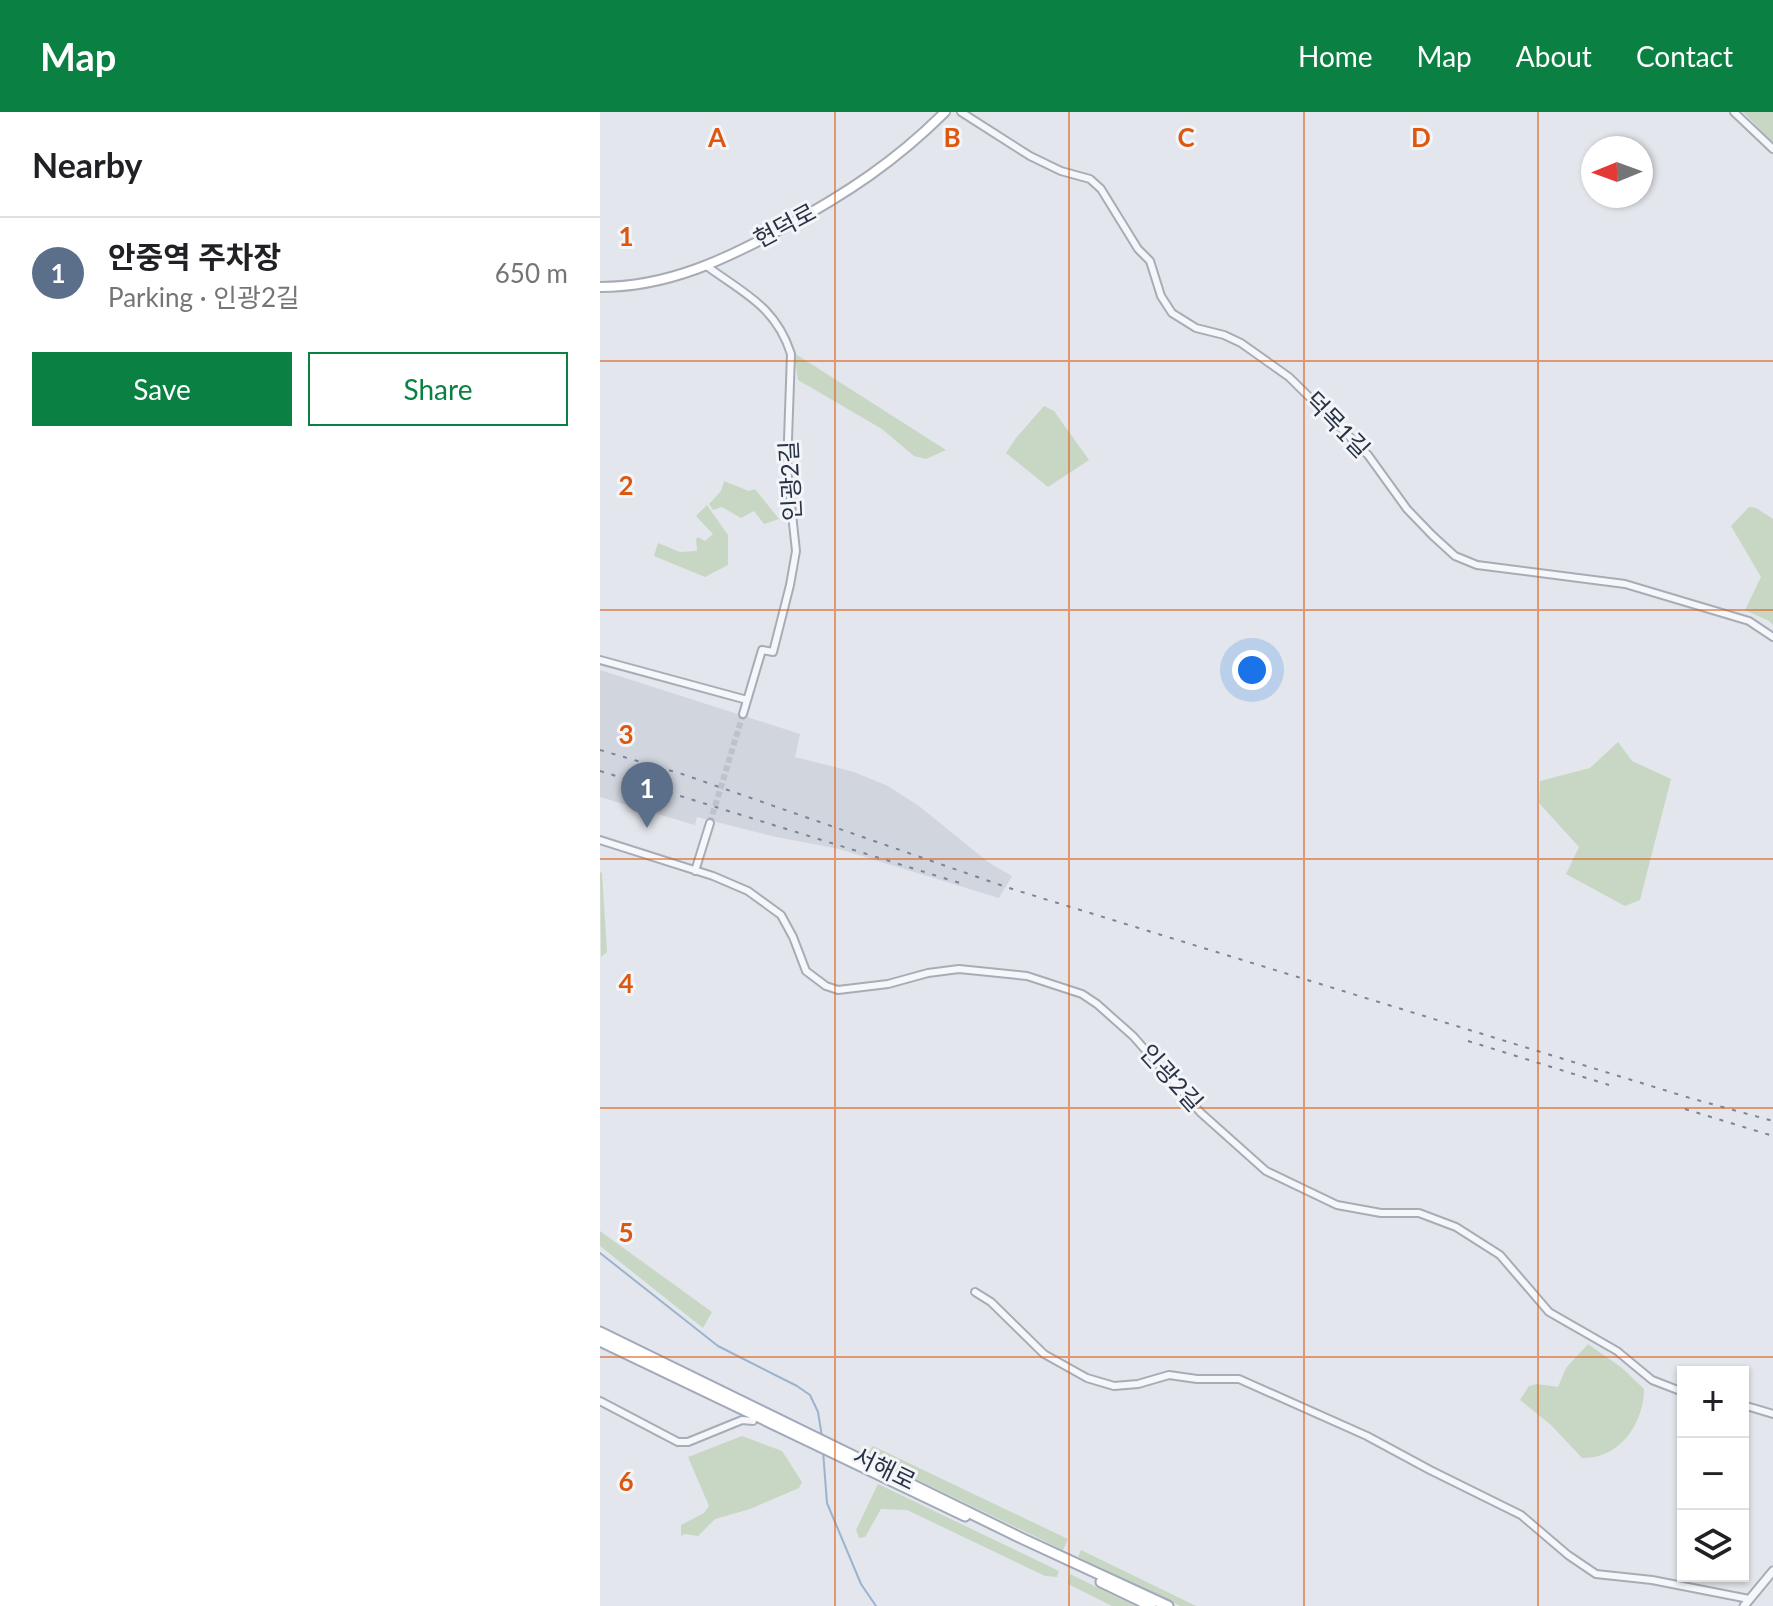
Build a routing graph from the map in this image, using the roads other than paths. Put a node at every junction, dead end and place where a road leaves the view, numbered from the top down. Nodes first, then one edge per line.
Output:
1 (945, 112) edge
2 (961, 112) edge
3 (1734, 112) edge
4 (1773, 149) edge
5 (708, 267) junction
6 (600, 287) edge
7 (1773, 637) edge
8 (600, 660) edge
9 (747, 700) junction
10 (743, 714) tunnel mouth
11 (710, 823) tunnel mouth
12 (600, 840) edge
13 (695, 871) junction
14 (975, 1292) dead end
15 (600, 1332) edge
16 (600, 1341) edge
17 (1677, 1390) edge
18 (600, 1401) edge
19 (1749, 1407) edge
20 (1773, 1414) edge
21 (753, 1421) dead end
22 (814, 1443) junction
23 (829, 1447) junction
24 (1773, 1571) edge
25 (1747, 1603) edge
26 (1151, 1606) edge
27 (1168, 1606) edge

1 - 5 main road, 현덕로
2 - 7 street, 덕목1길
3 - 4 street
5 - 6 main road, 현덕로
5 - 9 street, 인광2길
8 - 9 street
9 - 10 street, 인광2길
11 - 13 street
12 - 13 street, 인광2길
13 - 17 street, 인광2길
14 - 25 street
15 - 22 main road, 서해로
16 - 22 main road, 서해로
18 - 21 street
19 - 20 street
22 - 23 main road, 서해로
23 - 26 main road, 서해로
23 - 27 main road, 서해로
24 - 25 street

